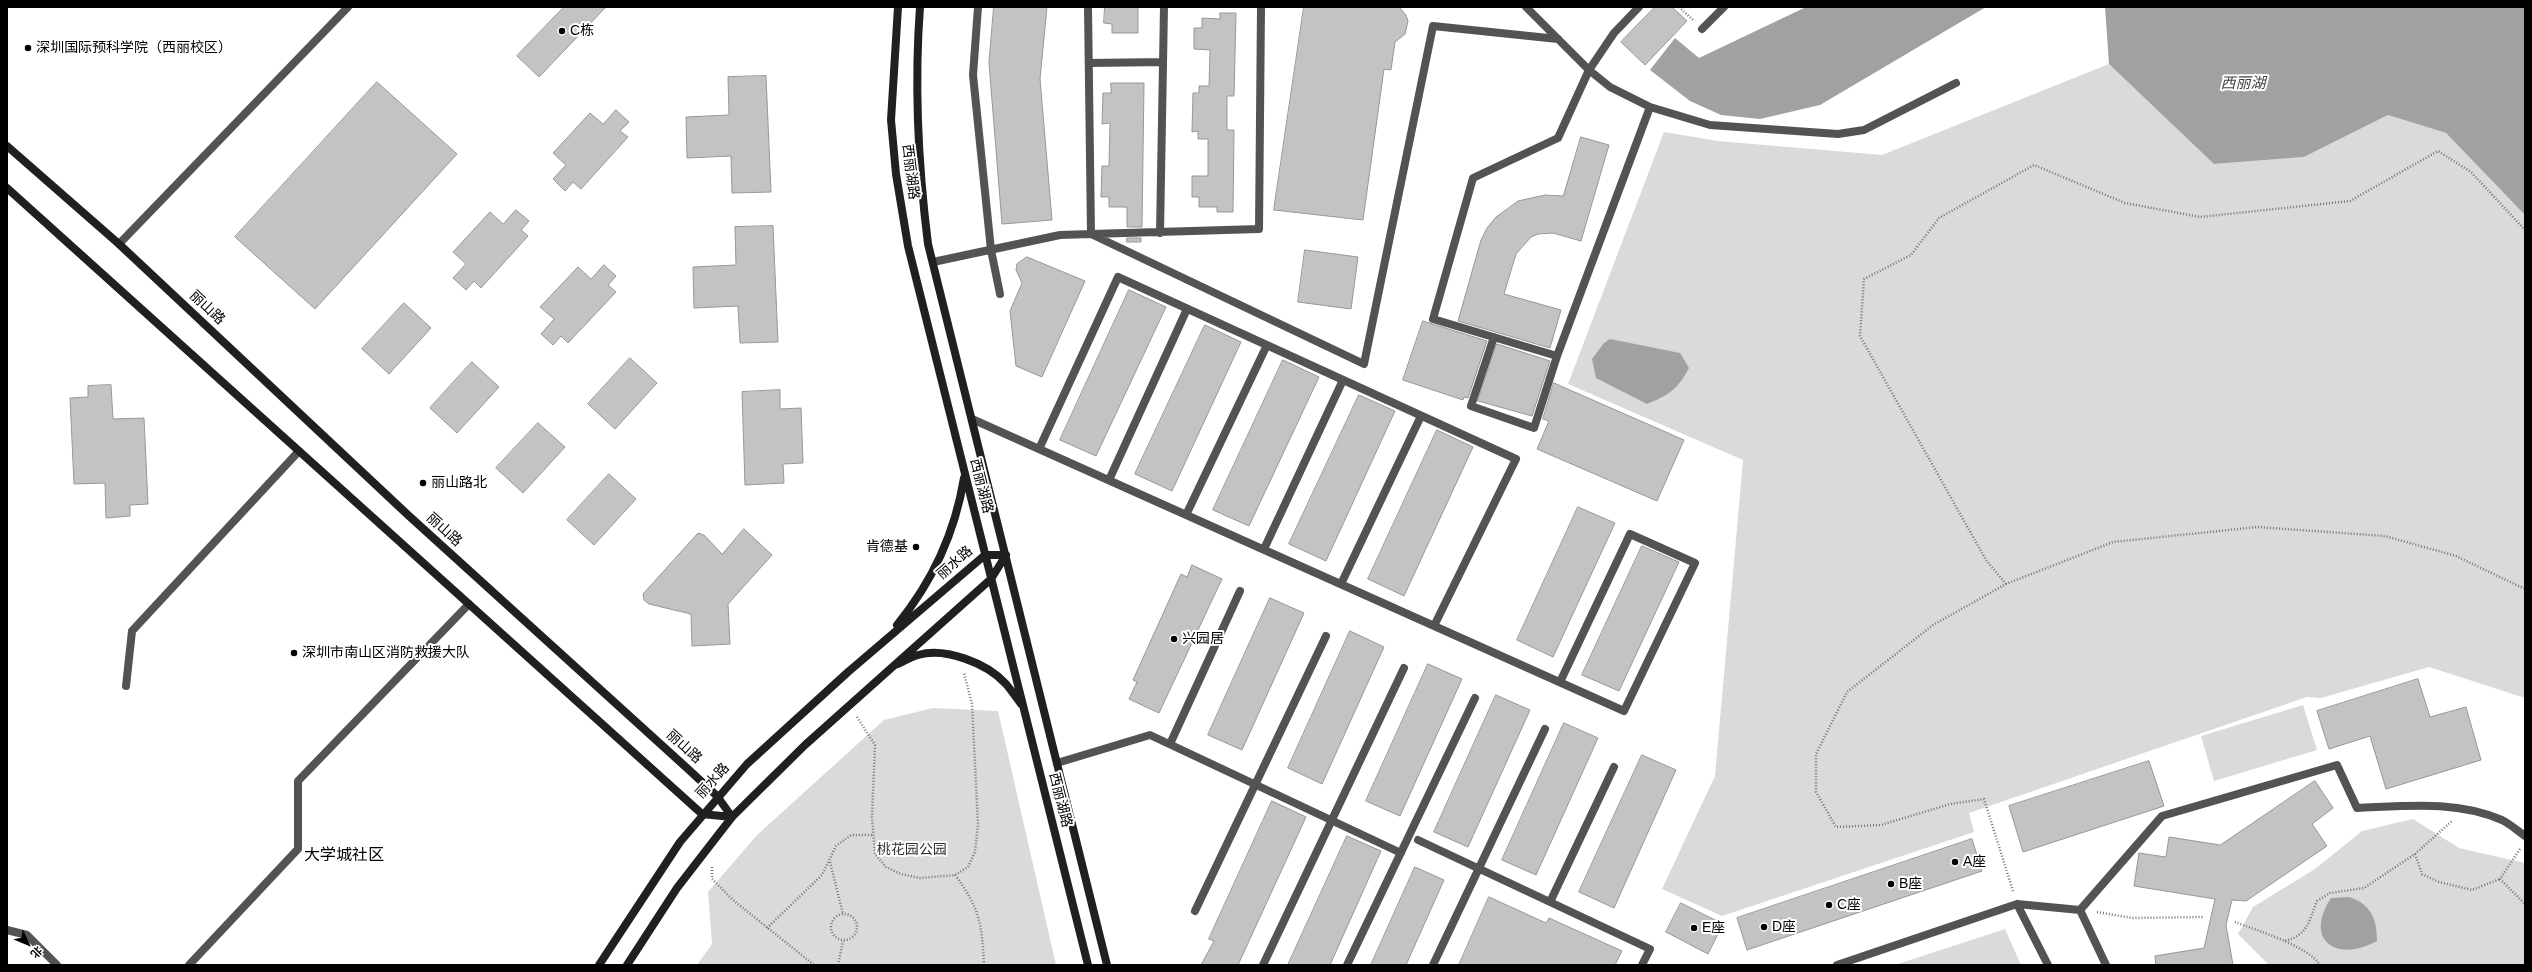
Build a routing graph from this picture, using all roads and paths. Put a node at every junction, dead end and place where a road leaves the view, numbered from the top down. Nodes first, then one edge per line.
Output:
1 (348, 7) edge
2 (898, 7) edge
3 (920, 7) edge
4 (978, 7) edge
5 (1088, 7) edge
6 (1164, 7) edge
7 (1260, 7) edge
8 (1526, 7) edge
9 (1639, 7) edge
10 (1724, 7) edge
11 (1702, 29) dead end
12 (1558, 39) junction
13 (1163, 62) junction
14 (1089, 63) junction
15 (1589, 70) junction
16 (1956, 83) dead end
17 (1650, 107) junction
18 (7, 146) edge
19 (7, 188) edge
20 (2525, 230) edge
21 (1160, 233) junction
22 (1091, 234) junction
23 (120, 244) junction
24 (990, 250) junction
25 (933, 262) junction
26 (1000, 294) dead end
27 (1187, 309) junction
28 (1494, 337) junction
29 (1266, 345) junction
30 (1557, 356) junction
31 (1343, 380) junction
32 (1421, 416) junction
33 (972, 419) junction
34 (1039, 449) junction
35 (299, 451) junction
36 (965, 473) junction
37 (1109, 480) junction
38 (1186, 515) junction
39 (1264, 550) junction
40 (985, 555) junction
41 (1006, 555) junction
42 (991, 579) junction
43 (1341, 584) junction
44 (2006, 584) junction
45 (2525, 589) edge
46 (1240, 591) dead end
47 (468, 604) junction
48 (1434, 626) junction
49 (1326, 636) dead end
50 (884, 641) junction
51 (960, 658) junction
52 (892, 666) junction
53 (1404, 668) dead end
54 (1560, 682) junction
55 (126, 686) dead end
56 (1475, 698) dead end
57 (848, 706) junction
58 (1024, 708) junction
59 (1545, 730) dead end
60 (1170, 744) junction
61 (1057, 763) junction
62 (1614, 768) dead end
63 (1255, 784) junction
64 (717, 796) junction
65 (2465, 809) junction
66 (702, 814) junction
67 (732, 818) junction
68 (1332, 821) junction
69 (872, 835) junction
70 (2525, 836) edge
71 (713, 840) junction
72 (1418, 840) dead end
73 (2525, 844) edge
74 (1401, 853) junction
75 (2415, 854) junction
76 (830, 862) junction
77 (1479, 868) junction
78 (955, 876) junction
79 (2500, 879) junction
80 (1550, 902) junction
81 (2017, 904) junction
82 (2525, 904) edge
83 (2080, 910) junction
84 (1194, 911) dead end
85 (843, 914) junction
86 (2204, 917) dead end
87 (2235, 922) dead end
88 (767, 928) junction
89 (7, 930) edge
90 (843, 940) junction
91 (2285, 941) junction
92 (56, 965) edge
93 (189, 965) edge
94 (599, 965) edge
95 (627, 965) edge
96 (814, 965) edge
97 (838, 965) edge
98 (984, 965) edge
99 (1088, 965) edge
100 (1107, 965) edge
101 (1263, 965) edge
102 (1347, 965) edge
103 (1433, 965) edge
104 (1642, 965) edge
105 (1837, 965) edge
106 (2048, 965) edge
107 (2106, 965) edge
108 (2320, 965) edge

1 - 23 street
2 - 36 street, 西丽湖路
3 - 25 street, 西丽湖路
4 - 24 street
5 - 14 street
6 - 13 street
7 - 21 street
8 - 12 street
9 - 15 street
10 - 11 street
12 - 15 street
12 - 22 street
13 - 14 street
13 - 21 street
14 - 22 street
15 - 17 street
15 - 28 street
16 - 17 street
17 - 30 street
18 - 23 street, 丽山路
19 - 35 street
20 - 44 path
21 - 22 street
22 - 24 street
23 - 64 street, 丽山路
24 - 25 street
24 - 26 street
25 - 33 street, 西丽湖路
27 - 29 street
27 - 34 street
27 - 37 street
28 - 30 street
28 - 30 street
29 - 31 street
29 - 38 street
31 - 32 street
31 - 39 street
32 - 43 street
32 - 48 street
33 - 34 street
33 - 41 street, 西丽湖路
34 - 37 street
35 - 47 street
35 - 55 street
36 - 40 street, 西丽湖路
36 - 50 street
37 - 38 street
38 - 39 street
39 - 43 street
40 - 41 street, 丽水路
40 - 42 street, 西丽湖路
40 - 50 street, 丽水路
41 - 42 street
41 - 61 street, 西丽湖路
42 - 52 street
42 - 58 street, 西丽湖路
43 - 48 street
44 - 45 path
44 - 81 path
46 - 60 street
47 - 66 street
47 - 93 street
48 - 54 street
49 - 63 street
50 - 64 street, 丽水路
51 - 52 street
51 - 58 street
51 - 78 path
52 - 57 street
53 - 68 street
54 - 54 street
56 - 74 street
57 - 67 street
57 - 69 path
58 - 99 street, 西丽湖路
59 - 77 street
60 - 61 street
60 - 63 street
61 - 100 street, 西丽湖路
62 - 80 street
63 - 68 street
63 - 84 street
64 - 66 street, 丽水路
64 - 67 street, 丽山路
65 - 70 street
65 - 75 path
65 - 83 street
66 - 67 street
66 - 94 street, 丽水路
67 - 71 street
68 - 74 street
68 - 101 street
69 - 76 path
69 - 78 path
71 - 88 path
71 - 95 street
72 - 77 street
73 - 79 path
74 - 102 street
75 - 79 path
75 - 91 path
76 - 85 path
76 - 88 path
77 - 80 street
77 - 103 street
78 - 98 path
79 - 82 path
80 - 104 street
81 - 83 street
81 - 105 street
81 - 106 street
83 - 86 path
83 - 107 street
85 - 90 path
85 - 90 path
87 - 91 path
88 - 96 path
89 - 92 street
90 - 97 path
91 - 108 path

